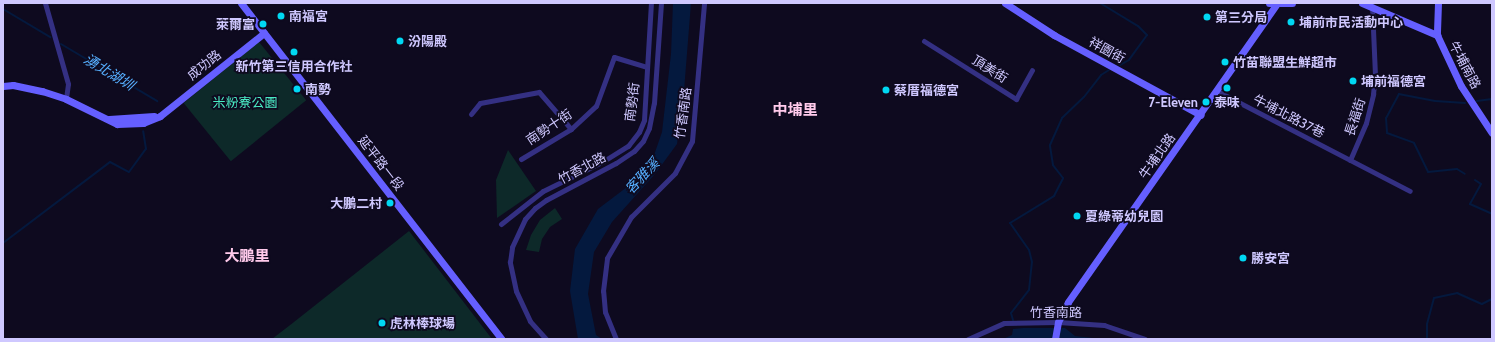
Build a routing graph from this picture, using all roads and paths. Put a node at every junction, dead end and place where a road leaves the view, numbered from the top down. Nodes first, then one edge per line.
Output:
1 (45, 3) edge
2 (240, 3) edge
3 (651, 3) edge
4 (661, 3) edge
5 (704, 3) edge
6 (1005, 3) edge
7 (1269, 3) edge
8 (1292, 3) edge
9 (1362, 3) edge
10 (1438, 3) edge
11 (1277, 4) edge
12 (1372, 6) junction
13 (264, 33) junction
14 (1437, 35) junction
15 (924, 41) dead end
16 (647, 67) junction
17 (1032, 70) dead end
18 (3, 86) edge
19 (1217, 91) junction
20 (66, 100) junction
21 (471, 114) dead end
22 (1201, 115) junction
23 (571, 129) junction
24 (1492, 133) edge
25 (521, 159) dead end
26 (1350, 160) junction
27 (1410, 191) dead end
28 (501, 224) dead end
29 (1058, 322) junction
30 (502, 339) edge
31 (546, 339) edge
32 (616, 339) edge
33 (968, 339) edge
34 (1056, 339) edge
35 (1145, 339) edge

1 - 20 street
2 - 13 street, 延平路一段
3 - 16 street, 南勢街
4 - 31 street, 竹香北路
5 - 32 street, 竹香南路
6 - 22 street, 祥園街
7 - 11 street
8 - 11 street
9 - 12 street
10 - 14 street, 牛埔南路
11 - 19 street, 牛埔北路
12 - 14 street
12 - 26 street, 長福街
13 - 20 street, 成功路
13 - 30 street, 延平路一段
14 - 24 street, 牛埔南路
15 - 17 street, 頂美街
16 - 23 street, 南勢十街
16 - 28 street, 南勢街
18 - 20 street, 成功路
19 - 22 street, 牛埔北路
19 - 26 street, 牛埔北路37巷
21 - 23 street
22 - 29 street, 牛埔北路
23 - 25 street, 南勢十街
26 - 27 street, 牛埔北路37巷
29 - 33 street, 竹香南路
29 - 34 street, 牛埔北路
29 - 35 street, 竹香南路

